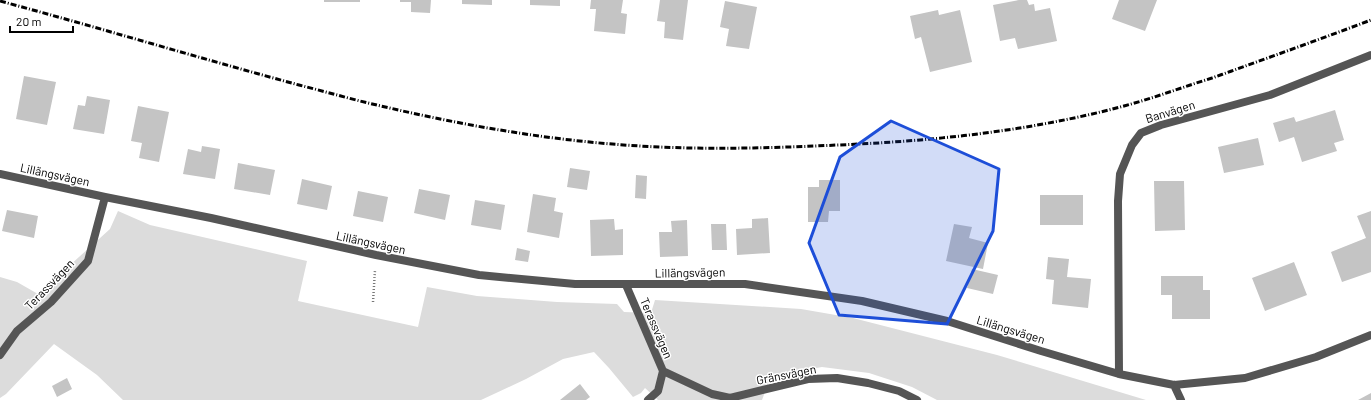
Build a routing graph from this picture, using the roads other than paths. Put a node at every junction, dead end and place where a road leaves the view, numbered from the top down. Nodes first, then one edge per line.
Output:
1 (1371, 55) edge
2 (0, 174) edge
3 (106, 197) junction
4 (626, 285) junction
5 (1371, 335) edge
6 (0, 355) edge
7 (663, 371) junction
8 (1119, 374) junction
9 (1174, 385) junction
10 (648, 400) edge
11 (917, 400) edge
12 (1181, 400) edge

1 - 8 street, Banvägen
2 - 3 street, Lillängsvägen
3 - 4 street, Lillängsvägen
3 - 6 street, Terassvägen
4 - 7 street, Terassvägen
4 - 8 street, Lillängsvägen
5 - 9 street, Lillängsvägen
7 - 10 street, Terassvägen
7 - 11 street, Gränsvägen
8 - 9 street, Lillängsvägen
9 - 12 street

